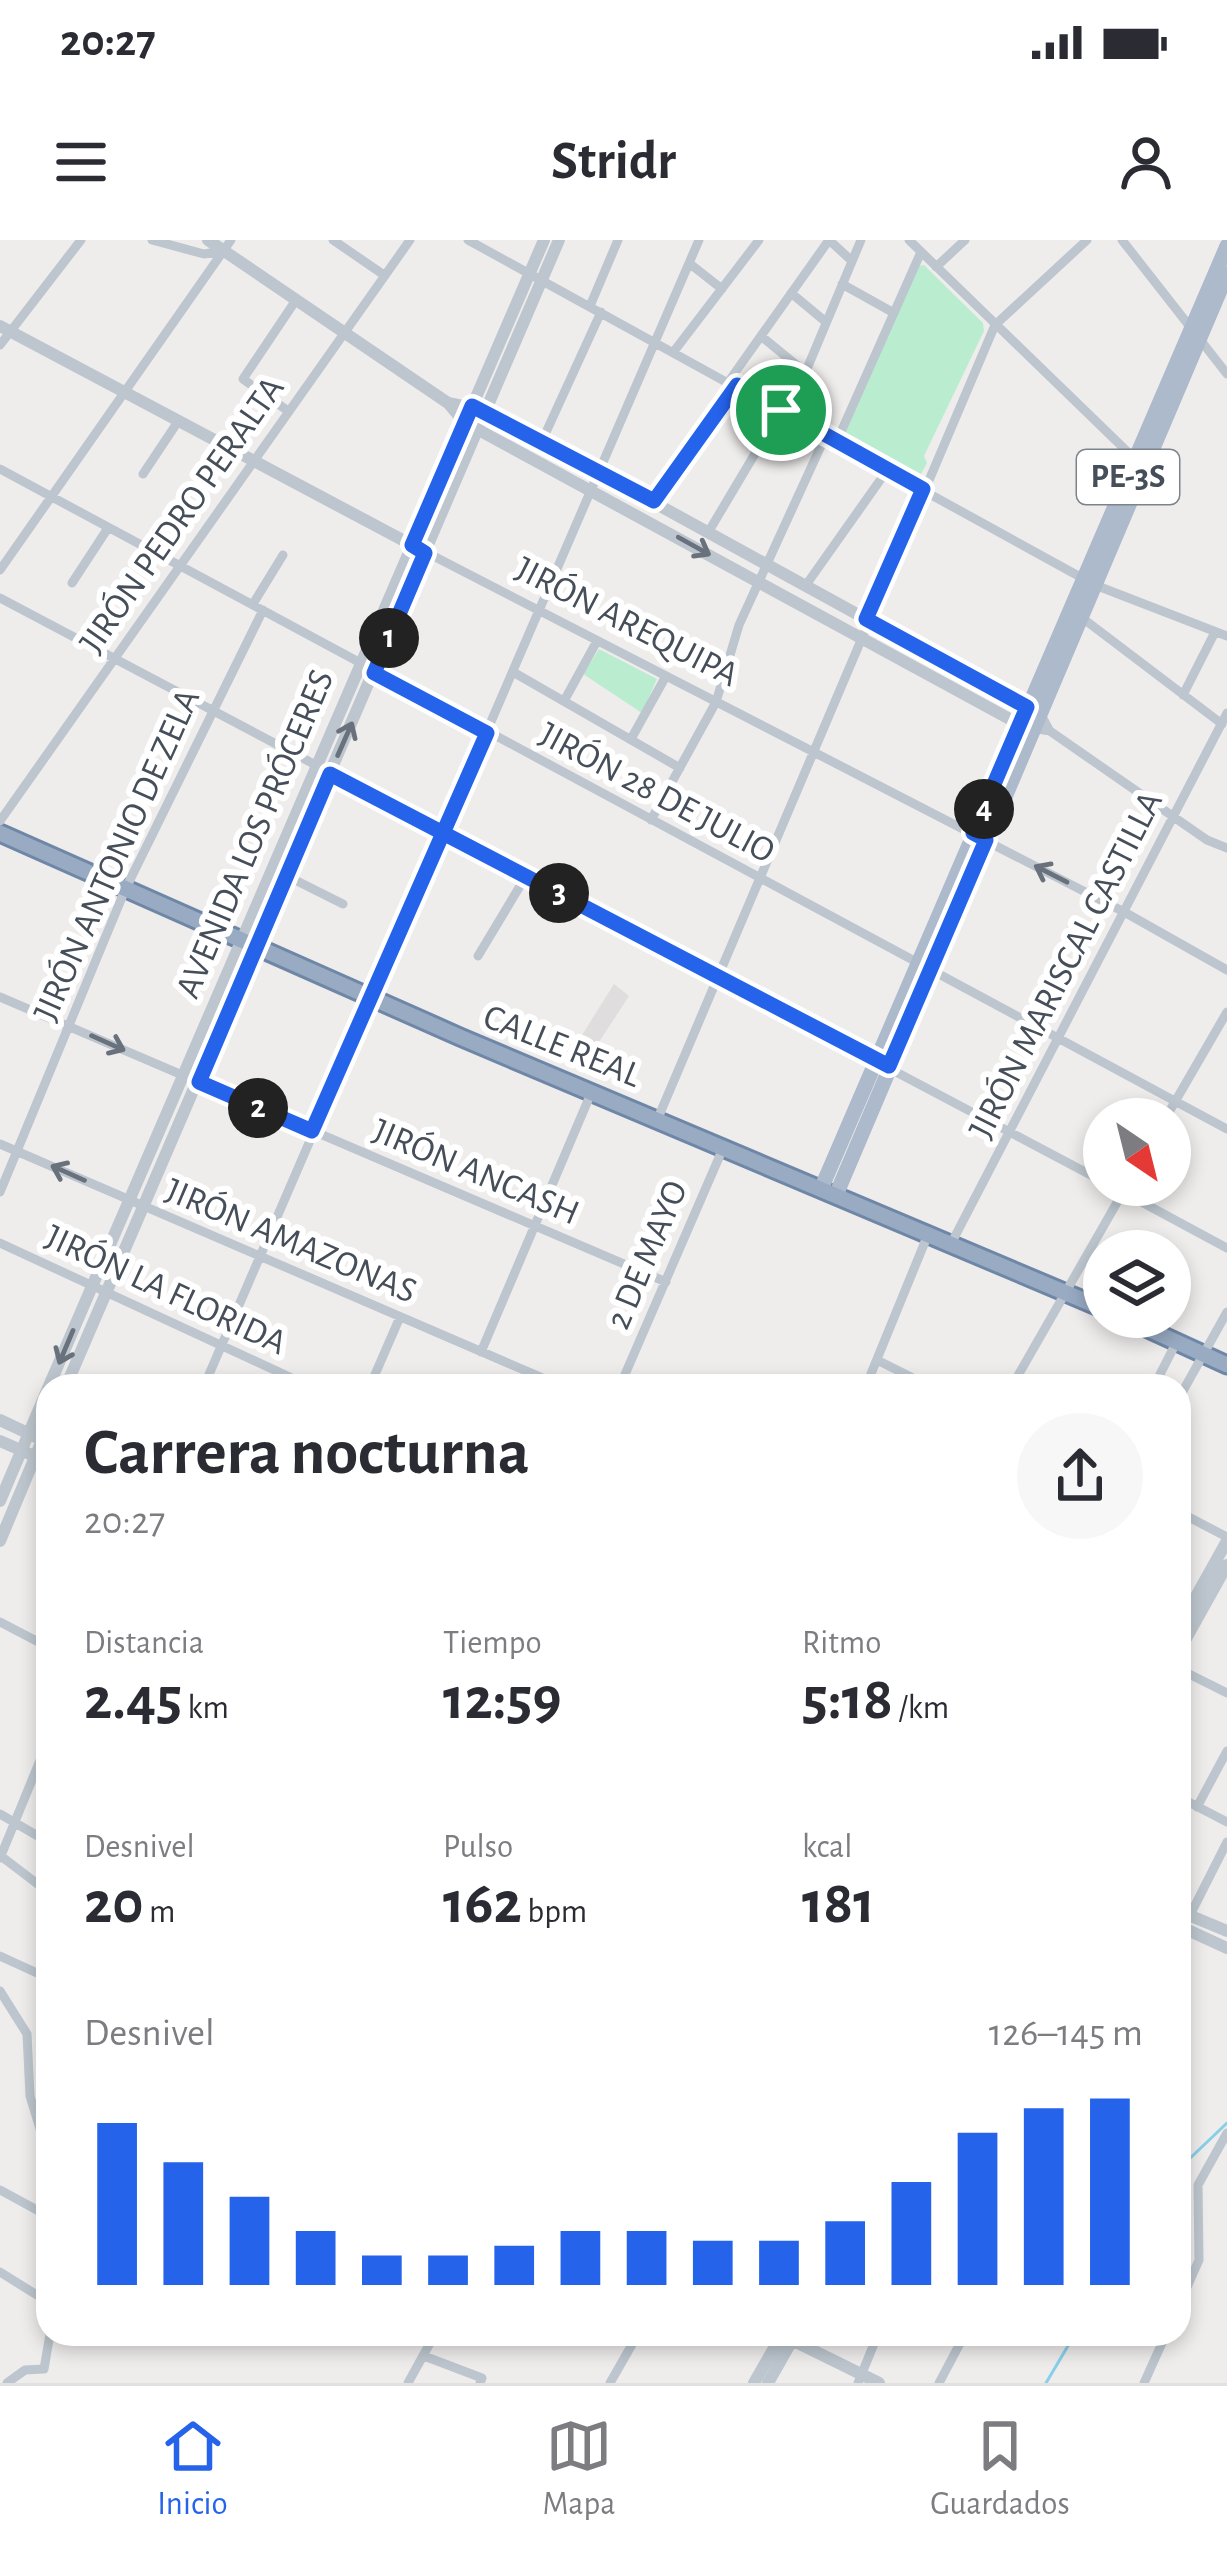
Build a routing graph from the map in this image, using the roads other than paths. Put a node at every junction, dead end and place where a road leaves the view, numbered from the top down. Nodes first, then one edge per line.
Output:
1 (81, 240) edge
2 (152, 240) edge
3 (208, 240) edge
4 (333, 240) edge
5 (410, 240) edge
6 (468, 240) edge
7 (544, 240) edge
8 (559, 240) edge
9 (619, 240) edge
10 (699, 240) edge
11 (759, 240) edge
12 (829, 240) edge
13 (861, 240) edge
14 (909, 240) edge
15 (965, 240) edge
16 (1087, 240) edge
17 (1122, 240) edge
18 (227, 245) edge
19 (1227, 246) edge
20 (921, 252) junction
21 (852, 261) junction
22 (689, 263) junction
23 (936, 267) junction
24 (1227, 274) edge
25 (384, 275) junction
26 (536, 278) junction
27 (842, 284) junction
28 (722, 289) junction
29 (791, 293) junction
30 (296, 301) junction
31 (596, 309) junction
32 (894, 313) junction
33 (826, 322) junction
34 (995, 325) junction
35 (5, 329) edge
36 (343, 333) junction
37 (1195, 333) junction
38 (761, 336) junction
39 (656, 341) junction
40 (0, 346) edge
41 (675, 350) junction
42 (806, 372) junction
43 (1227, 374) edge
44 (733, 383) junction
45 (124, 396) junction
46 (448, 403) junction
47 (472, 406) junction
48 (289, 411) junction
49 (487, 411) junction
50 (784, 412) junction
51 (464, 422) junction
52 (177, 423) junction
53 (478, 430) junction
54 (826, 435) junction
55 (542, 441) junction
56 (838, 441) junction
57 (253, 462) junction
58 (1141, 464) junction
59 (0, 469) edge
60 (888, 469) junction
61 (599, 473) junction
62 (143, 474) dead end
63 (593, 489) junction
64 (923, 489) junction
65 (53, 498) junction
66 (654, 501) junction
67 (108, 529) junction
68 (709, 531) junction
69 (412, 545) junction
70 (425, 553) junction
71 (283, 555) dead end
72 (766, 563) junction
73 (178, 567) junction
74 (0, 570) edge
75 (758, 582) junction
76 (1090, 582) junction
77 (72, 583) dead end
78 (806, 585) junction
79 (0, 598) edge
80 (258, 607) junction
81 (540, 611) junction
82 (1081, 617) junction
83 (866, 619) junction
84 (1223, 632) edge
85 (859, 637) junction
86 (597, 641) junction
87 (115, 658) junction
88 (359, 665) junction
89 (514, 672) junction
90 (374, 673) junction
91 (667, 676) junction
92 (1183, 694) junction
93 (564, 701) junction
94 (716, 702) junction
95 (211, 710) junction
96 (1224, 718) edge
97 (1033, 721) junction
98 (487, 733) junction
99 (631, 740) junction
100 (811, 750) junction
101 (316, 766) junction
102 (680, 768) junction
103 (330, 774) junction
104 (1174, 818) junction
105 (651, 820) junction
106 (0, 821) edge
107 (0, 833) edge
108 (443, 833) junction
109 (980, 837) junction
110 (1227, 848) edge
111 (285, 875) junction
112 (526, 876) junction
113 (758, 877) junction
114 (125, 890) junction
115 (343, 904) dead end
116 (1126, 913) junction
117 (249, 943) junction
118 (478, 956) dead end
119 (923, 969) junction
120 (1227, 970) edge
121 (718, 974) junction
122 (0, 997) edge
123 (372, 998) junction
124 (1227, 1012) edge
125 (70, 1026) junction
126 (1060, 1037) junction
127 (883, 1063) junction
128 (192, 1079) junction
129 (592, 1091) junction
130 (1172, 1098) edge
131 (1177, 1098) edge
132 (1191, 1109) edge
133 (658, 1118) junction
134 (1227, 1129) edge
135 (312, 1131) junction
136 (1011, 1132) junction
137 (0, 1144) edge
138 (724, 1146) junction
139 (18, 1152) junction
140 (1083, 1171) edge
141 (0, 1192) edge
142 (828, 1192) junction
143 (137, 1204) junction
144 (1115, 1206) edge
145 (1154, 1206) edge
146 (533, 1225) junction
147 (929, 1232) junction
148 (952, 1241) junction
149 (0, 1243) edge
150 (1227, 1248) edge
151 (260, 1257) junction
152 (94, 1282) junction
153 (666, 1282) junction
154 (108, 1290) junction
155 (1063, 1290) junction
156 (1083, 1299) edge
157 (1227, 1312) edge
158 (400, 1317) junction
159 (1166, 1338) edge
160 (1176, 1343) junction
161 (221, 1346) junction
162 (481, 1352) junction
163 (1203, 1355) junction
164 (877, 1360) junction
165 (1227, 1365) edge
166 (54, 1374) edge
167 (71, 1374) edge
168 (209, 1374) edge
169 (283, 1374) edge
170 (375, 1374) edge
171 (533, 1374) edge
172 (625, 1374) edge
173 (871, 1374) edge
174 (905, 1374) edge
175 (1018, 1374) edge
176 (1160, 1374) edge
177 (1191, 1376) edge
178 (0, 1420) edge
179 (36, 1433) edge
180 (36, 1440) edge
181 (0, 1441) edge
182 (22, 1450) junction
183 (36, 1456) edge
184 (36, 1471) edge
185 (0, 1501) edge
186 (1191, 1519) edge
187 (1227, 1539) edge
188 (0, 1540) edge
189 (1227, 1565) edge
190 (1191, 1605) edge
191 (0, 1622) edge
192 (1191, 1630) edge
193 (36, 1641) edge
194 (1191, 1675) edge
195 (1227, 1693) edge
196 (1227, 1751) edge
197 (36, 1770) edge
198 (1191, 1804) edge
199 (1197, 1807) junction
200 (0, 1814) edge
201 (14, 1822) junction
202 (1227, 1822) edge
203 (36, 1835) edge
204 (1227, 1842) edge
205 (0, 1857) edge
206 (36, 1883) edge
207 (1191, 1907) edge
208 (1191, 1925) edge
209 (1191, 1928) edge
210 (1227, 1931) edge
211 (1227, 1948) edge
212 (0, 1956) edge
213 (36, 1972) edge
214 (0, 1991) edge
215 (36, 2116) edge
216 (1225, 2140) edge
217 (0, 2189) edge
218 (36, 2209) edge
219 (0, 2272) edge
220 (1191, 2278) edge
221 (36, 2294) edge
222 (48, 2346) edge
223 (429, 2346) edge
224 (631, 2346) edge
225 (781, 2346) edge
226 (784, 2346) edge
227 (805, 2346) edge
228 (873, 2346) edge
229 (959, 2346) edge
230 (1161, 2346) edge
231 (424, 2356) junction
232 (861, 2379) edge
233 (481, 2380) edge
234 (7, 2383) edge
235 (408, 2383) edge
236 (496, 2383) edge
237 (610, 2383) edge
238 (754, 2383) edge
239 (768, 2383) edge
240 (879, 2383) edge
241 (939, 2383) edge
242 (1144, 2383) edge

1 - 35 street
2 - 18 street
3 - 18 street
4 - 25 street
5 - 25 street, JIRÓN PEDRO PERALTA
6 - 26 street
7 - 26 street, AVENIDA LOS PRÓCERES
8 - 26 street, AVENIDA LOS PRÓCERES
9 - 31 street
10 - 22 street
11 - 28 street
12 - 21 street
12 - 29 street
13 - 21 street
14 - 20 street
15 - 23 street
16 - 34 street
17 - 37 street
18 - 30 street
18 - 45 street
19 - 37 main road, PE-3S
20 - 23 street
20 - 32 street
21 - 27 street
22 - 28 street
22 - 39 street
23 - 34 street
24 - 37 main road, PE-3S
25 - 36 street, JIRÓN PEDRO PERALTA
26 - 31 street
26 - 47 street, AVENIDA LOS PRÓCERES
26 - 49 street, AVENIDA LOS PRÓCERES
27 - 32 street
27 - 33 street
28 - 41 street
29 - 33 street
29 - 38 street
30 - 36 street
30 - 48 street
31 - 39 street
31 - 55 street
32 - 56 street
33 - 42 street
34 - 58 street
34 - 64 street
35 - 40 street
35 - 45 street, JIRÓN AREQUIPA
36 - 46 street
36 - 48 street, JIRÓN PEDRO PERALTA
37 - 43 street
37 - 58 main road, PE-3S
38 - 42 street
38 - 44 street
39 - 41 street
39 - 61 street
41 - 44 street
42 - 50 street
44 - 50 street
44 - 66 street
45 - 52 street, JIRÓN AREQUIPA
45 - 65 street
46 - 47 street
46 - 51 street
47 - 49 street
47 - 51 street, AVENIDA LOS PRÓCERES
48 - 57 street, JIRÓN PEDRO PERALTA
49 - 53 street, AVENIDA LOS PRÓCERES
49 - 55 street
50 - 54 street
50 - 68 street
51 - 53 street
51 - 69 street, AVENIDA LOS PRÓCERES
52 - 57 street, JIRÓN AREQUIPA
52 - 62 street
53 - 63 street
53 - 70 street, AVENIDA LOS PRÓCERES
54 - 56 street
54 - 72 street
55 - 61 street
56 - 60 street
57 - 69 street, JIRÓN AREQUIPA
57 - 73 street, JIRÓN PEDRO PERALTA
58 - 76 main road, PE-3S
59 - 65 street, JIRÓN 28 DE JULIO
60 - 64 street
60 - 78 street
61 - 63 street
61 - 66 street
63 -> 75 street
63 - 81 street
64 - 76 street
64 - 83 street
65 - 67 street, JIRÓN 28 DE JULIO
65 - 74 street
66 - 68 street
67 - 73 street, JIRÓN 28 DE JULIO
67 - 77 street
68 - 72 street
69 - 70 street, JIRÓN AREQUIPA
69 - 88 street, AVENIDA LOS PRÓCERES
70 - 81 street, JIRÓN AREQUIPA
70 - 90 street, AVENIDA LOS PRÓCERES
71 - 80 street, JIRÓN ANTONIO DE ZELA
72 - 75 street
72 - 78 street
73 - 80 street, JIRÓN 28 DE JULIO
73 - 87 street, JIRÓN PEDRO PERALTA
75 - 85 street
75 - 94 street
76 - 82 main road, PE-3S
76 - 84 street
76 - 97 main road, PE-3S
78 - 83 street
79 - 87 street
80 - 88 street, JIRÓN 28 DE JULIO
80 - 95 street, JIRÓN ANTONIO DE ZELA
81 - 86 street, JIRÓN AREQUIPA
81 - 89 street
82 - 92 street
82 - 97 main road, PE-3S
83 - 85 street
83 - 97 street
84 - 92 street
85 - 97 street
85 - 100 street
86 - 91 street, JIRÓN AREQUIPA
86 - 93 street
87 - 95 street
87 - 106 street, JIRÓN PEDRO PERALTA
88 - 90 street, JIRÓN 28 DE JULIO
88 - 101 street, AVENIDA LOS PRÓCERES
89 - 93 street
89 - 98 street
90 - 98 street, JIRÓN 28 DE JULIO
103 -> 90 street, AVENIDA LOS PRÓCERES
91 - 94 street, JIRÓN AREQUIPA
91 - 99 street
92 - 96 street
93 - 99 street
94 - 100 street, JIRÓN AREQUIPA
94 - 102 street
95 - 101 street
95 - 114 street, JIRÓN ANTONIO DE ZELA
96 - 104 street, JIRÓN MARISCAL CASTILLA
97 - 104 street
97 - 109 main road, PE-3S
98 - 105 street, JIRÓN 28 DE JULIO
98 - 108 street
99 - 102 street
100 - 109 street, JIRÓN AREQUIPA
100 - 113 street
101 - 103 street
101 - 117 street, AVENIDA LOS PRÓCERES
102 - 105 street
103 - 108 street
103 - 111 street, AVENIDA LOS PRÓCERES
104 - 110 street
104 - 116 street, JIRÓN MARISCAL CASTILLA
105 - 113 street, JIRÓN 28 DE JULIO
107 - 114 highway, CALLE REAL
108 - 112 street
108 - 123 street
116 -> 109 street, JIRÓN AREQUIPA
109 - 119 main road, PE-3S
111 - 115 street
111 - 117 street, AVENIDA LOS PRÓCERES
112 - 118 street
112 - 121 street
113 - 119 street, JIRÓN 28 DE JULIO
113 - 121 street
114 - 117 highway, CALLE REAL
114 - 125 street, JIRÓN ANTONIO DE ZELA
116 - 120 street, JIRÓN AREQUIPA
116 - 126 street, JIRÓN MARISCAL CASTILLA
117 - 123 highway, CALLE REAL
117 - 128 street, AVENIDA LOS PRÓCERES
119 - 126 street, JIRÓN 28 DE JULIO
119 - 127 main road, PE-3S
121 - 127 street
121 - 133 street
122 - 125 street, JIRÓN ANCASH
123 - 129 highway, CALLE REAL
123 - 135 street
124 - 131 street
125 -> 128 street, JIRÓN ANCASH
125 - 139 street, JIRÓN ANTONIO DE ZELA
126 - 130 street, JIRÓN 28 DE JULIO
126 - 136 street, JIRÓN MARISCAL CASTILLA
127 - 136 street
127 - 142 main road, PE-3S
128 - 135 street, JIRÓN ANCASH
128 - 143 street, AVENIDA LOS PRÓCERES
129 - 133 highway, CALLE REAL
129 - 146 street
132 - 134 street, JIRÓN 28 DE JULIO
133 - 138 highway, CALLE REAL
135 - 146 street, JIRÓN ANCASH
135 - 151 street
136 - 140 street
136 - 148 street, JIRÓN MARISCAL CASTILLA
137 - 139 street, JIRÓN AMAZONAS
138 - 142 highway, CALLE REAL
138 - 153 street, 2 DE MAYO
139 - 141 street, JIRÓN ANTONIO DE ZELA
143 -> 139 street, JIRÓN AMAZONAS
142 - 147 highway, CALLE REAL
143 - 151 street, JIRÓN AMAZONAS
143 - 152 street, AVENIDA LOS PRÓCERES
143 - 154 street, AVENIDA LOS PRÓCERES
144 - 155 street
145 - 150 street
146 - 153 street, JIRÓN ANCASH
146 - 162 street
147 - 148 highway, CALLE REAL
147 - 164 street
148 - 155 highway, CALLE REAL
149 - 152 street, JIRÓN LA FLORIDA
151 - 158 street, JIRÓN AMAZONAS
151 - 161 street
152 - 154 street, JIRÓN LA FLORIDA
152 -> 166 street, AVENIDA LOS PRÓCERES
153 - 172 street, 2 DE MAYO
154 - 161 street, JIRÓN LA FLORIDA
154 - 167 street, AVENIDA LOS PRÓCERES
155 - 156 highway, CALLE REAL
155 - 175 street
157 - 163 street
158 - 162 street, JIRÓN AMAZONAS
158 - 170 street
159 - 160 highway
160 - 163 highway
160 - 176 street
161 - 168 street
161 - 169 street, JIRÓN LA FLORIDA
162 - 171 street, JIRÓN AMAZONAS
163 - 165 highway
163 - 177 street
164 - 173 street
164 - 174 street
178 - 179 street
180 - 182 street, AVENIDA LOS PRÓCERES
181 - 182 street
182 - 183 street
182 - 185 street, AVENIDA LOS PRÓCERES
184 - 188 street, AVENIDA LOS PRÓCERES
186 - 187 street
187 - 190 street
189 - 192 street
191 - 193 street
194 - 195 street
196 - 199 street
197 - 201 street
198 - 199 street
199 - 202 street
200 - 201 street
201 - 203 street
201 - 205 street
204 - 207 street
205 - 206 street
208 - 210 street
209 - 211 street
212 - 213 street
214 - 215 street
216 - 220 street
217 - 218 street
219 - 221 street
222 - 234 street
223 - 231 street
224 - 237 street
225 - 238 street
226 - 239 street
227 - 232 street
228 - 232 street
229 - 241 street
230 - 242 street
231 - 233 street
231 - 235 street
232 - 240 street
233 - 236 street

